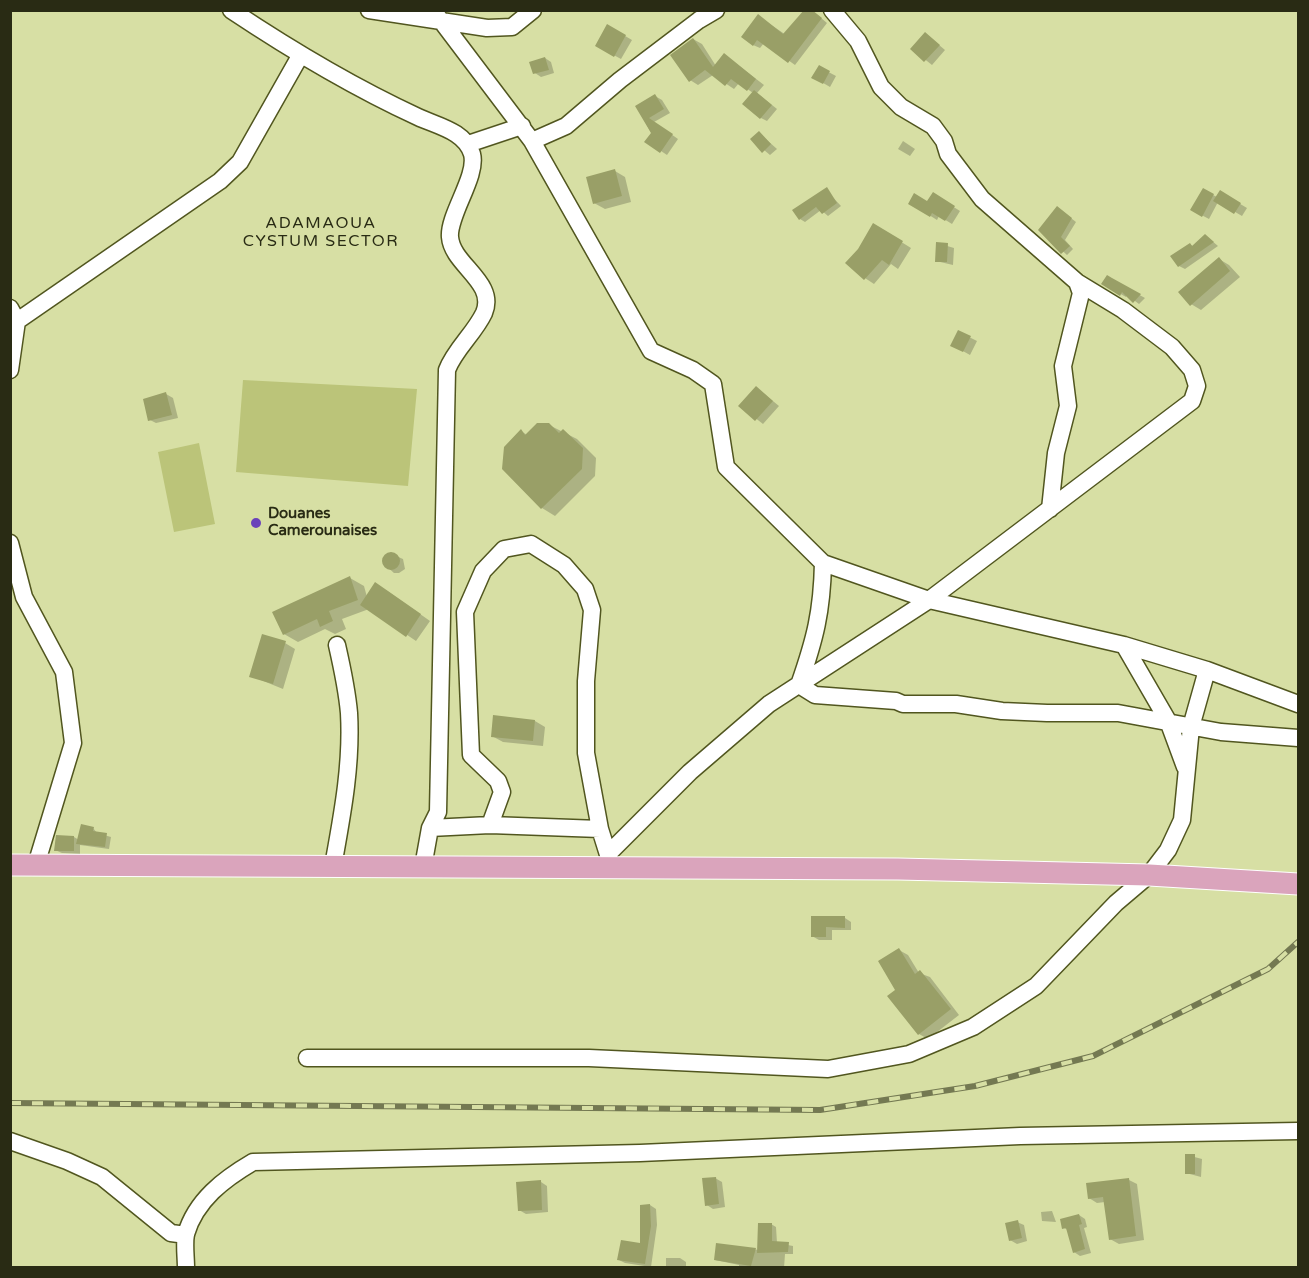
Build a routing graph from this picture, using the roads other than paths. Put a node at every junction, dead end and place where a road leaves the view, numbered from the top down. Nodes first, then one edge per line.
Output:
1 (231, 10) edge
2 (369, 10) edge
3 (533, 10) edge
4 (716, 10) edge
5 (832, 10) edge
6 (437, 16) edge
7 (300, 56) junction
8 (527, 133) junction
9 (468, 144) junction
10 (1077, 282) junction
11 (12, 318) edge
12 (10, 370) edge
13 (1050, 509) junction
14 (10, 543) edge
15 (823, 563) junction
16 (929, 600) junction
17 (337, 645) dead end
18 (1124, 645) junction
19 (1207, 670) junction
20 (799, 685) junction
21 (1299, 704) edge
22 (1168, 721) junction
23 (1191, 726) junction
24 (1299, 738) edge
25 (1186, 769) junction
26 (490, 825) junction
27 (430, 828) junction
28 (600, 829) junction
29 (610, 861) junction
30 (10, 865) edge
31 (36, 865) junction
32 (333, 866) junction
33 (423, 867) junction
34 (1149, 875) junction
35 (1299, 884) edge
36 (307, 1058) dead end
37 (1299, 1131) edge
38 (10, 1141) edge
39 (186, 1236) junction
40 (186, 1268) edge

1 - 7 street
2 - 6 street
3 - 6 street
4 - 8 street
5 - 10 street
6 - 8 street
7 - 9 street
7 - 11 street
8 - 9 street
8 - 15 street
9 - 27 street
10 - 13 street
10 - 13 street
11 - 12 street
13 - 16 street
14 - 31 street
15 - 16 street
15 - 20 street
16 - 18 street
16 - 20 street
17 - 32 street
18 - 19 street
18 - 22 street
19 - 21 street
19 - 23 street
20 - 22 street
20 - 29 street
22 - 23 street
22 - 25 street
23 - 24 street
23 - 25 street
25 - 34 street
26 - 27 street
26 - 28 street
26 - 28 street
27 - 33 street
28 - 29 street
29 - 33 main road
29 - 34 main road
30 - 31 main road
31 - 32 main road
32 - 33 main road
34 - 35 main road
34 - 36 street
37 - 39 street
38 - 39 street
39 - 40 street

